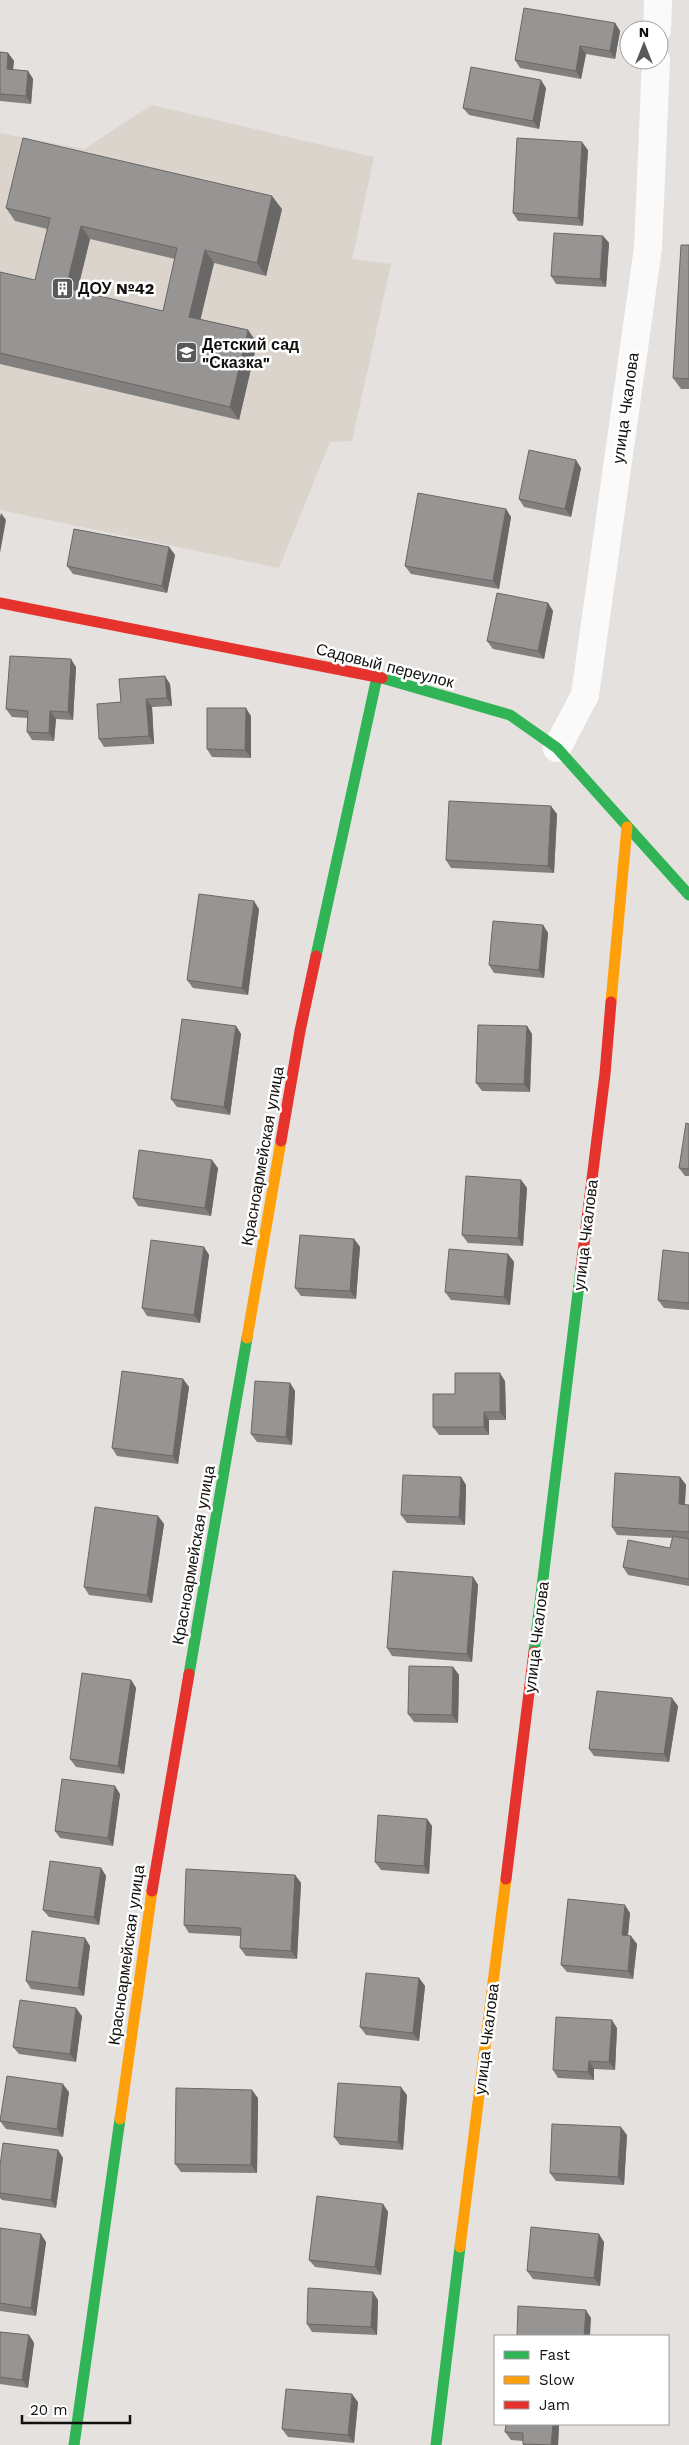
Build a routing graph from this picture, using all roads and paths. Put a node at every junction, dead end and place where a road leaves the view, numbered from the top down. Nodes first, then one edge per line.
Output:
1 (658, 0) edge
2 (657, 20) edge
3 (656, 70) edge
4 (0, 603) edge
5 (377, 677) junction
6 (557, 748) junction
7 (627, 827) junction
8 (689, 895) edge
9 (74, 2445) edge
10 (436, 2445) edge

1 - 2 street
3 - 6 street, улица Чкалова
4 - 5 street, Садовый переулок
5 - 6 street, Садовый переулок
5 - 9 street, Красноармейская улица
6 - 7 street, Садовый переулок
7 - 8 street, Садовый переулок
7 - 10 street, улица Чкалова

